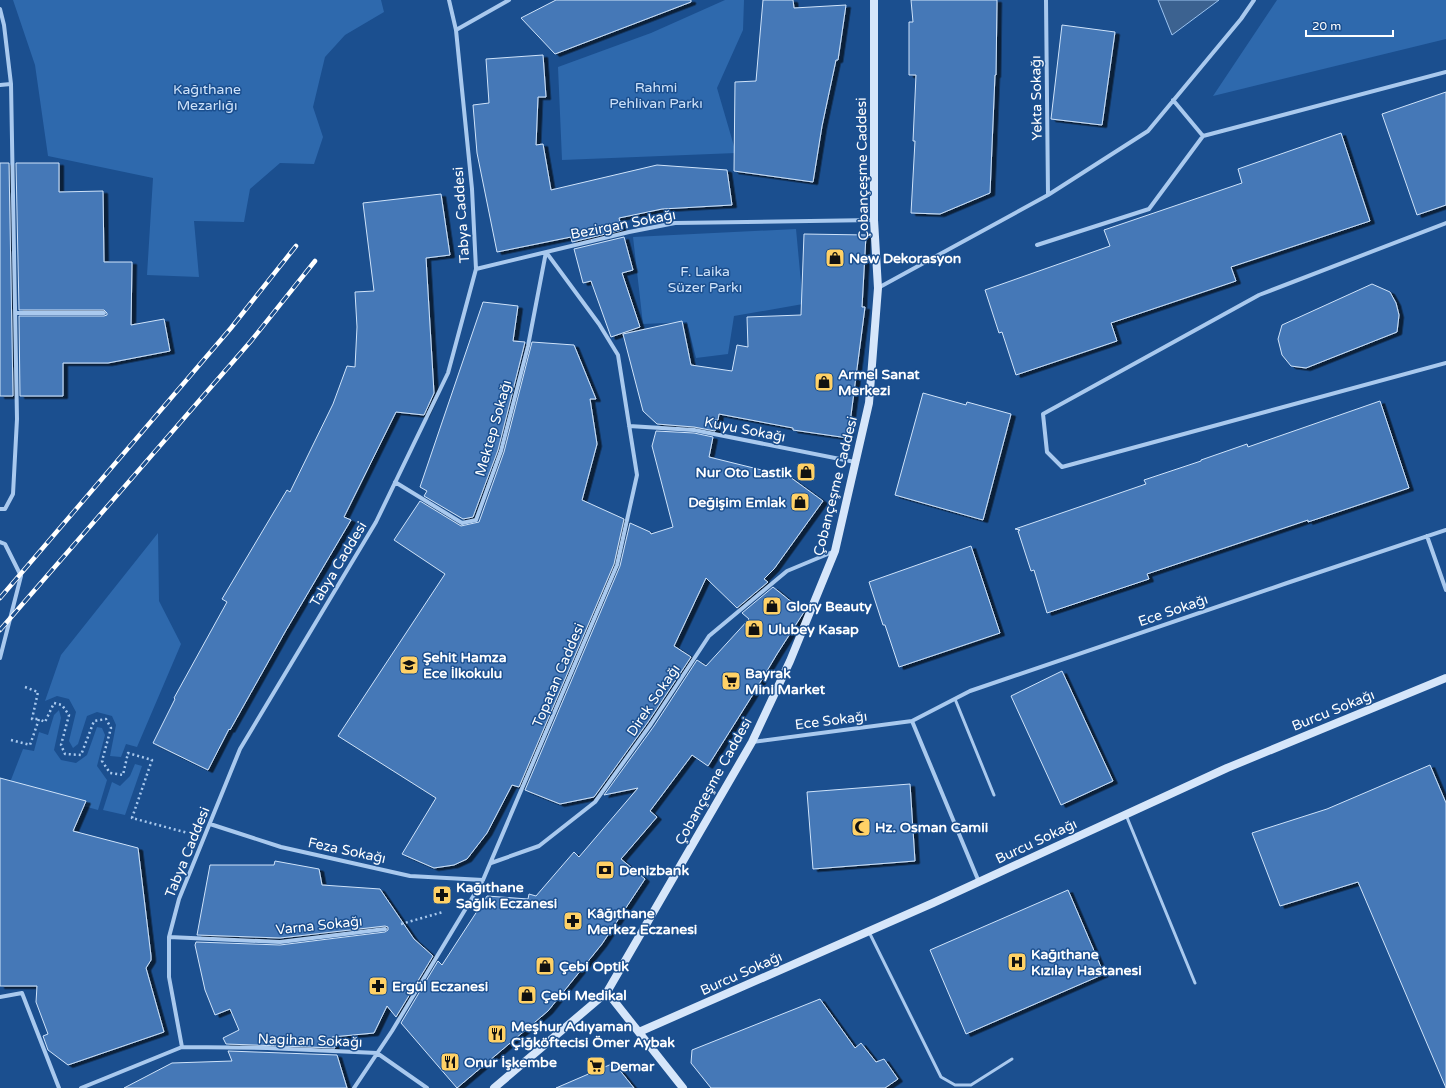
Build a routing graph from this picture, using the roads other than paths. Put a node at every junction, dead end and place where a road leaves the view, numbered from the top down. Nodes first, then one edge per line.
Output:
1 (449, 0) edge
2 (509, 0) edge
3 (874, 0) edge
4 (1046, 0) edge
5 (1254, 0) edge
6 (0, 10) edge
7 (456, 30) junction
8 (1446, 72) edge
9 (10, 84) junction
10 (0, 85) edge
11 (1173, 100) junction
12 (1203, 136) junction
13 (1048, 195) junction
14 (874, 220) junction
15 (1446, 223) edge
16 (1037, 245) dead end
17 (546, 252) junction
18 (476, 269) junction
19 (878, 288) junction
20 (15, 313) junction
21 (104, 313) dead end
22 (1446, 363) edge
23 (629, 426) junction
24 (855, 462) junction
25 (395, 482) junction
26 (2, 509) edge
27 (1446, 530) edge
28 (1427, 536) junction
29 (0, 542) edge
30 (835, 550) junction
31 (1446, 590) edge
32 (0, 658) edge
33 (1446, 678) edge
34 (955, 698) junction
35 (912, 721) junction
36 (752, 742) junction
37 (994, 795) dead end
38 (1126, 814) junction
39 (210, 824) junction
40 (491, 862) junction
41 (483, 880) junction
42 (979, 882) junction
43 (386, 929) road end
44 (869, 931) junction
45 (169, 938) junction
46 (1194, 983) dead end
47 (607, 992) junction
48 (0, 997) edge
49 (639, 1032) junction
50 (182, 1047) junction
51 (377, 1053) junction
52 (1012, 1059) dead end
53 (59, 1088) edge
54 (81, 1088) edge
55 (354, 1088) edge
56 (427, 1088) edge
57 (494, 1088) edge
58 (683, 1088) edge

1 - 7 street, Tabya Caddesi
2 - 7 street
3 - 14 street, Çobançeşme Caddesi
4 - 13 street, Yekta Sokağı
5 - 11 street
6 - 9 street
7 - 18 street, Tabya Caddesi
8 - 12 street
9 - 10 street
9 - 20 street
11 - 12 street
11 - 13 street
12 - 16 street
13 - 19 street
14 - 17 street, Bezirgan Sokağı
14 - 19 street, Çobançeşme Caddesi
15 - 22 street
17 - 18 street, Bezirgan Sokağı
17 - 23 street, Topatan Caddesi
17 - 25 street, Mektep Sokağı
18 - 25 street, Tabya Caddesi
19 - 24 street, Çobançeşme Caddesi
20 - 21 street
20 - 26 street
23 - 24 street, Kuyu Sokağı
23 - 40 street, Topatan Caddesi
24 - 30 street, Çobançeşme Caddesi
25 - 39 street, Tabya Caddesi
27 - 28 street, Ece Sokağı
28 - 31 street
28 - 34 street, Ece Sokağı
29 - 32 street
30 - 36 street, Çobançeşme Caddesi
30 - 40 street, Direk Sokağı
33 - 38 street, Burcu Sokağı
34 - 35 street, Ece Sokağı
34 - 37 lane
35 - 36 street, Ece Sokağı
35 - 42 street
36 - 47 street, Çobançeşme Caddesi
38 - 42 street, Burcu Sokağı
38 - 46 lane
39 - 41 street, Feza Sokağı
39 - 45 street, Tabya Caddesi
40 - 41 street, Topatan Caddesi
41 - 51 street, Topatan Caddesi
42 - 44 street, Burcu Sokağı
43 - 45 street, Varna Sokağı
44 - 49 street, Burcu Sokağı
44 - 52 lane
45 - 50 street, Tabya Caddesi
47 - 49 street
47 - 57 street, Çobançeşme Caddesi
48 - 53 street
49 - 58 street
50 - 51 street, Nagihan Sokağı
50 - 54 street
51 - 55 street, Topatan Caddesi
51 - 56 street, Nagihan Sokağı

